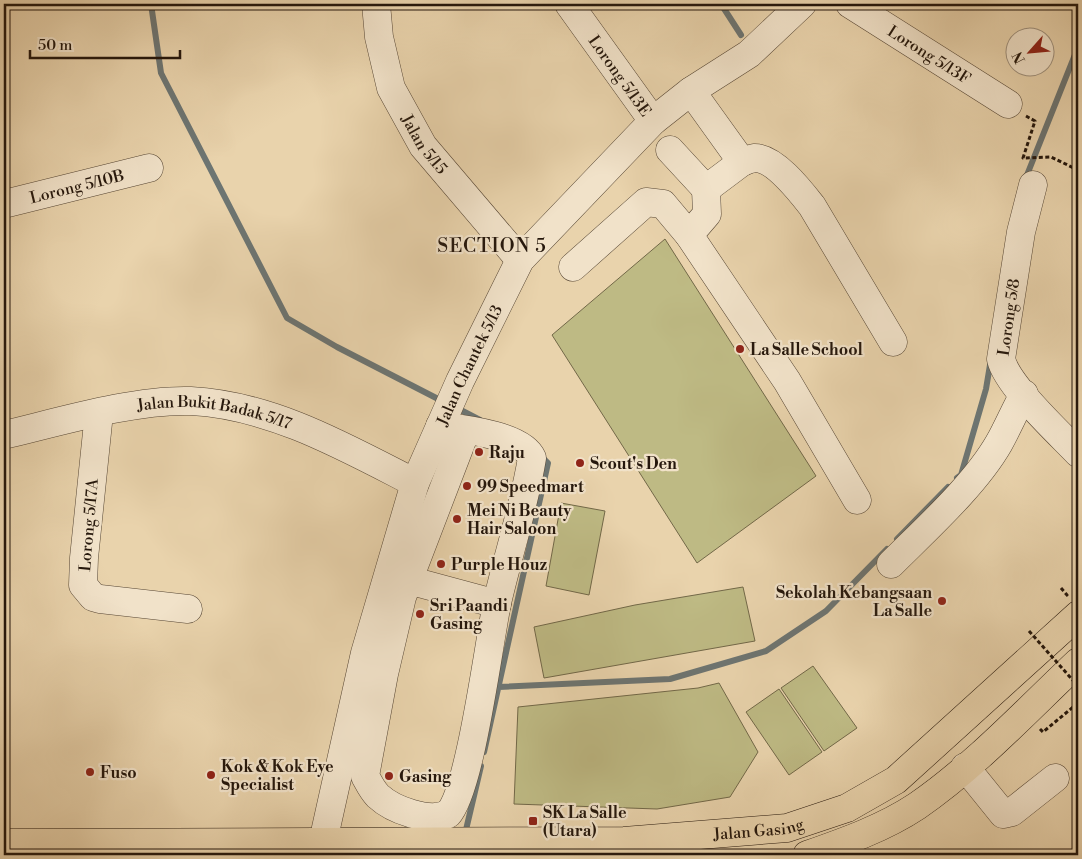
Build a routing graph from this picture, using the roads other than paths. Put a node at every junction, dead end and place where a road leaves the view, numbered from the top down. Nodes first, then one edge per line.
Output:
1 (376, 4) edge
2 (569, 4) edge
3 (802, 4) edge
4 (850, 4) edge
5 (691, 90) junction
6 (1008, 104) dead end
7 (653, 121) junction
8 (670, 150) dead end
9 (742, 162) junction
10 (149, 168) dead end
11 (1033, 184) dead end
12 (706, 189) junction
13 (4, 204) edge
14 (689, 236) junction
15 (520, 260) junction
16 (573, 267) dead end
17 (893, 342) dead end
18 (1024, 394) junction
19 (99, 413) junction
20 (453, 428) junction
21 (4, 435) edge
22 (1078, 453) edge
23 (415, 483) junction
24 (857, 500) dead end
25 (891, 564) dead end
26 (398, 576) junction
27 (497, 604) junction
28 (1072, 605) edge
29 (188, 609) dead end
30 (1078, 662) edge
31 (965, 767) junction
32 (340, 768) junction
33 (365, 776) junction
34 (1055, 778) dead end
35 (406, 838) edge
36 (4, 843) edge
37 (322, 848) edge
38 (624, 848) edge
39 (807, 855) edge

1 - 15 street, Jalan 5/15
2 - 7 street, Lorong 5/13E
3 - 5 street, Jalan Chantek 5/13
4 - 6 street, Lorong 5/13F
5 - 7 street, Jalan Chantek 5/13
5 - 9 street
7 - 15 street, Jalan Chantek 5/13
8 - 12 street
9 - 12 street
9 - 17 street
10 - 13 street, Lorong 5/10B
11 - 18 street, Lorong 5/8
12 - 14 street
14 - 16 street
14 - 24 street
15 - 20 street, Jalan Chantek 5/13
18 - 22 street, Lorong 5/8
18 - 25 street
19 - 21 street, Jalan Bukit Badak 5/17
19 - 23 street, Jalan Bukit Badak 5/17
19 - 29 street, Lorong 5/17A
20 - 23 street, Jalan Chantek 5/13
20 - 26 street
20 - 27 street
23 - 26 street, Jalan Chantek 5/13
26 - 27 street
26 - 32 street, Jalan Chantek 5/13
26 - 33 street
27 - 35 street
28 - 38 main road, Jalan Gasing
30 - 31 main road, Jalan Gasing
31 - 34 street
31 - 39 main road, Jalan Gasing
32 - 33 street
32 - 37 street, Jalan Chantek 5/13
33 - 35 street
35 - 37 main road, Jalan Gasing
35 - 38 main road, Jalan Gasing
36 - 37 main road, Jalan Gasing

